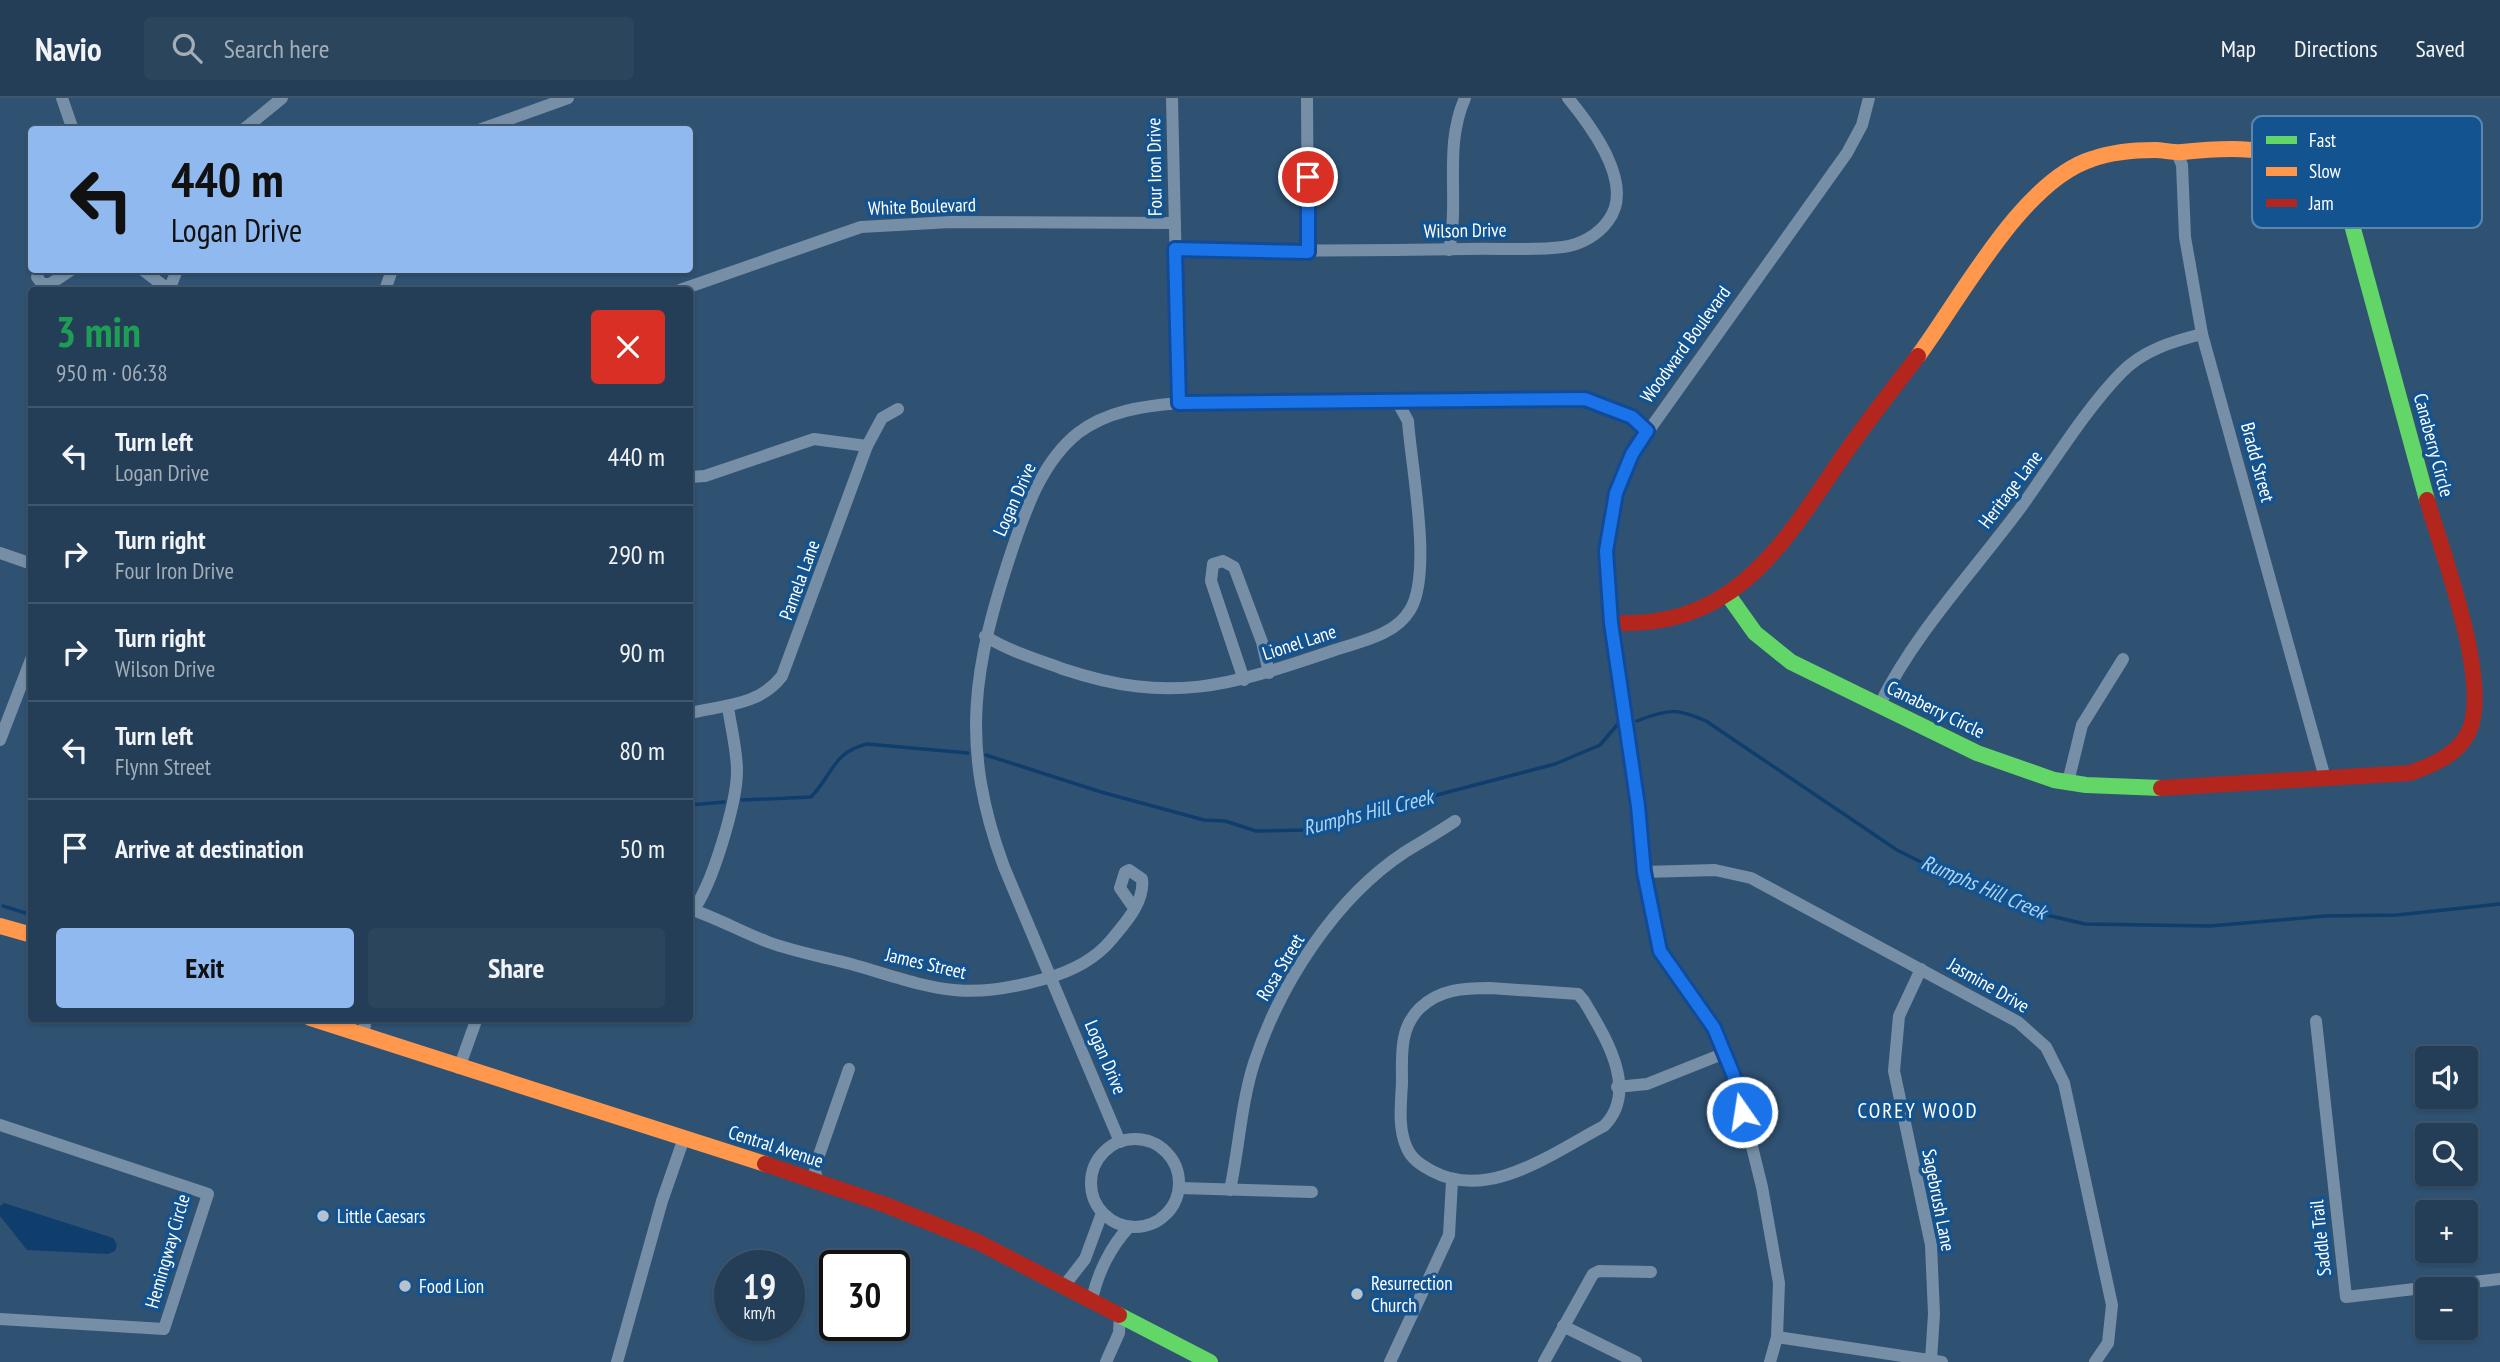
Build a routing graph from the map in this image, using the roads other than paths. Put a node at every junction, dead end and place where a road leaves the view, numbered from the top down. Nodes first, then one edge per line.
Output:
1 (62, 98) edge
2 (282, 98) edge
3 (568, 98) edge
4 (1172, 98) edge
5 (1307, 98) edge
6 (1465, 98) edge
7 (1568, 98) edge
8 (1869, 98) edge
9 (72, 126) edge
10 (248, 126) edge
11 (490, 126) edge
12 (2252, 149) edge
13 (2176, 153) junction
14 (1175, 223) junction
15 (2352, 228) edge
16 (1175, 249) junction
17 (1449, 250) junction
18 (1308, 252) junction
19 (38, 273) edge
20 (66, 273) edge
21 (147, 273) edge
22 (165, 287) edge
23 (689, 287) edge
24 (2203, 334) junction
25 (1397, 401) junction
26 (1179, 403) junction
27 (898, 409) dead end
28 (1647, 431) junction
29 (867, 446) junction
30 (693, 477) edge
31 (0, 553) edge
32 (28, 563) edge
33 (1728, 595) junction
34 (1611, 623) junction
35 (985, 636) junction
36 (2123, 659) dead end
37 (28, 667) edge
38 (1269, 673) junction
39 (1244, 680) junction
40 (1879, 706) junction
41 (727, 707) junction
42 (693, 713) edge
43 (0, 740) edge
44 (2325, 778) junction
45 (2068, 782) junction
46 (1455, 821) dead end
47 (1644, 872) junction
48 (693, 907) edge
49 (1135, 908) dead end
50 (693, 911) edge
51 (0, 926) edge
52 (28, 934) edge
53 (1921, 970) junction
54 (1050, 978) junction
55 (2316, 1021) dead end
56 (321, 1022) edge
57 (365, 1022) edge
58 (476, 1022) edge
59 (363, 1037) junction
60 (1725, 1053) junction
61 (459, 1068) junction
62 (849, 1069) dead end
63 (1617, 1087) junction
64 (0, 1125) edge
65 (684, 1138) junction
66 (1120, 1142) junction
67 (1452, 1181) junction
68 (818, 1182) junction
69 (1180, 1188) junction
70 (1230, 1190) junction
71 (1312, 1192) dead end
72 (1102, 1213) junction
73 (1129, 1227) junction
74 (1651, 1272) dead end
75 (2500, 1279) edge
76 (1064, 1286) junction
77 (1092, 1300) junction
78 (1119, 1314) junction
79 (0, 1319) edge
80 (1563, 1326) junction
81 (1777, 1337) junction
82 (1937, 1361) edge
83 (617, 1362) edge
84 (1105, 1362) edge
85 (1210, 1362) edge
86 (1390, 1362) edge
87 (1544, 1362) edge
88 (1636, 1362) edge
89 (1770, 1362) edge
90 (2095, 1362) edge

1 - 9 street
2 - 10 street
3 - 11 street
4 - 14 street, Four Iron Drive
5 - 18 street
6 - 17 street
7 - 17 street, Wilson Drive
8 - 28 street, Woodward Boulevard
12 - 13 street, Canaberry Circle
13 - 24 street, Bradd Street
13 - 33 street, Canaberry Circle
14 - 16 street, Four Iron Drive
14 - 23 street, White Boulevard
15 - 44 street, Canaberry Circle
16 - 18 street, Wilson Drive
16 - 26 street, Four Iron Drive
17 - 18 street, Wilson Drive
19 - 20 street
21 - 22 street
24 - 40 street, Heritage Lane
24 - 44 street, Bradd Street
25 - 26 street, Logan Drive
25 - 28 street, Logan Drive
25 - 38 street, Lionel Lane
26 - 35 street, Logan Drive
27 - 29 street, Pamela Lane
28 - 34 street, Woodward Boulevard
29 - 30 street
29 - 41 street, Pamela Lane
31 - 32 street
33 - 34 street, Canaberry Circle
33 - 40 street, Canaberry Circle
34 - 47 street, Woodward Boulevard
35 - 39 street, Lionel Lane
35 - 54 street, Logan Drive
36 - 45 street
37 - 43 street
38 - 39 street, Lionel Lane
38 - 39 street
40 - 45 street, Canaberry Circle
41 - 42 street, Pamela Lane
41 - 48 street
44 - 45 street, Canaberry Circle
46 - 70 street, Rosa Street
47 - 53 street, Jasmine Drive
47 - 60 street, Woodward Boulevard
49 - 54 street, James Street
50 - 54 street, James Street
51 - 52 street
53 - 82 street, Sagebrush Lane
53 - 90 street, Jasmine Drive
54 - 66 street, Logan Drive
55 - 75 street, Saddle Trail
56 - 59 street, Central Avenue
57 - 59 street
58 - 61 street
59 - 61 street, Central Avenue
60 - 63 street
60 - 81 street, Woodward Boulevard
61 - 65 street, Central Avenue
62 - 68 street
63 - 67 street
63 - 67 street
64 - 79 street, Hemingway Circle
65 - 68 street, Central Avenue
65 - 83 street
66 - 69 street
66 - 72 street
67 - 86 street
68 - 76 street, Central Avenue
69 - 70 street
69 - 73 street
70 - 71 street
72 - 73 street
72 - 76 street
73 - 77 street
74 - 80 street
76 - 77 street, Central Avenue
77 - 78 street, Central Avenue
78 - 84 street
78 - 85 street, Central Avenue
80 - 87 street
80 - 88 street
81 - 82 street
81 - 89 street, Woodward Boulevard

